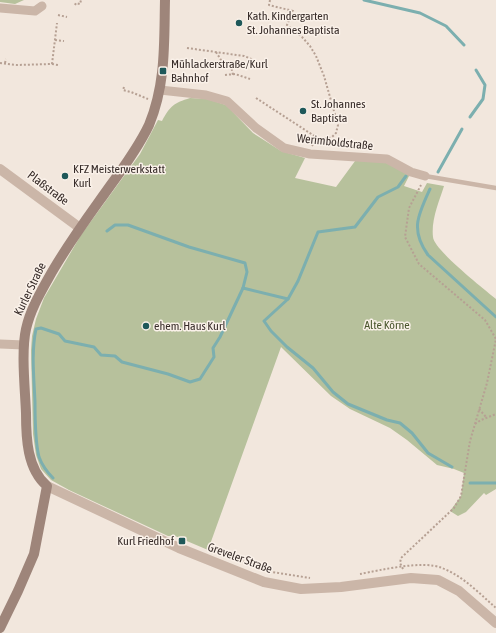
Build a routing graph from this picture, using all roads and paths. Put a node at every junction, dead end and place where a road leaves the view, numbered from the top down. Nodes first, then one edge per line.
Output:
1 (81, 0) edge
2 (165, 0) edge
3 (270, 0) edge
4 (76, 5) dead end
5 (42, 6) dead end
6 (0, 8) edge
7 (58, 15) dead end
8 (67, 17) dead end
9 (57, 23) dead end
10 (54, 40) junction
11 (64, 41) dead end
12 (187, 48) dead end
13 (216, 52) junction
14 (6, 59) dead end
15 (254, 60) dead end
16 (0, 63) edge
17 (5, 64) junction
18 (52, 64) junction
19 (58, 65) dead end
20 (225, 74) dead end
21 (233, 75) junction
22 (250, 79) dead end
23 (124, 87) dead end
24 (160, 90) junction
25 (256, 98) dead end
26 (149, 99) dead end
27 (319, 139) junction
28 (312, 146) dead end
29 (0, 169) edge
30 (424, 176) junction
31 (496, 188) edge
32 (80, 228) junction
33 (0, 344) edge
34 (24, 345) junction
35 (479, 409) junction
36 (496, 414) edge
37 (487, 417) junction
38 (475, 424) junction
39 (47, 486) junction
40 (221, 553) dead end
41 (401, 567) junction
42 (356, 574) dead end
43 (317, 578) dead end
44 (411, 578) junction
45 (496, 608) edge
46 (496, 623) edge
47 (0, 628) edge

1 - 4 path
2 - 24 main road, Kurler Straße
3 - 27 path
5 - 6 street
7 - 8 path
9 - 10 path
10 - 11 path
10 - 18 path
12 - 13 path
13 - 15 path
13 - 21 path
14 - 17 path
16 - 17 path
17 - 18 path
18 - 19 path
20 - 21 path
21 - 22 path
23 - 26 path
24 - 30 street, Werimboldstraße
24 - 32 main road, Kurler Straße
25 - 27 path
27 - 28 path
29 - 32 street, Plaßstraße
30 - 31 lane
30 - 35 path
32 - 34 main road, Kurler Straße
33 - 34 street
34 - 39 main road, Kurler Straße
35 - 37 path
35 - 38 path
36 - 37 path
37 - 38 path
38 - 41 path
39 - 44 street, Greveler Straße
39 - 47 main road
40 - 43 path
41 - 42 path
41 - 44 path
41 - 45 path
44 - 46 street, Greveler Straße

